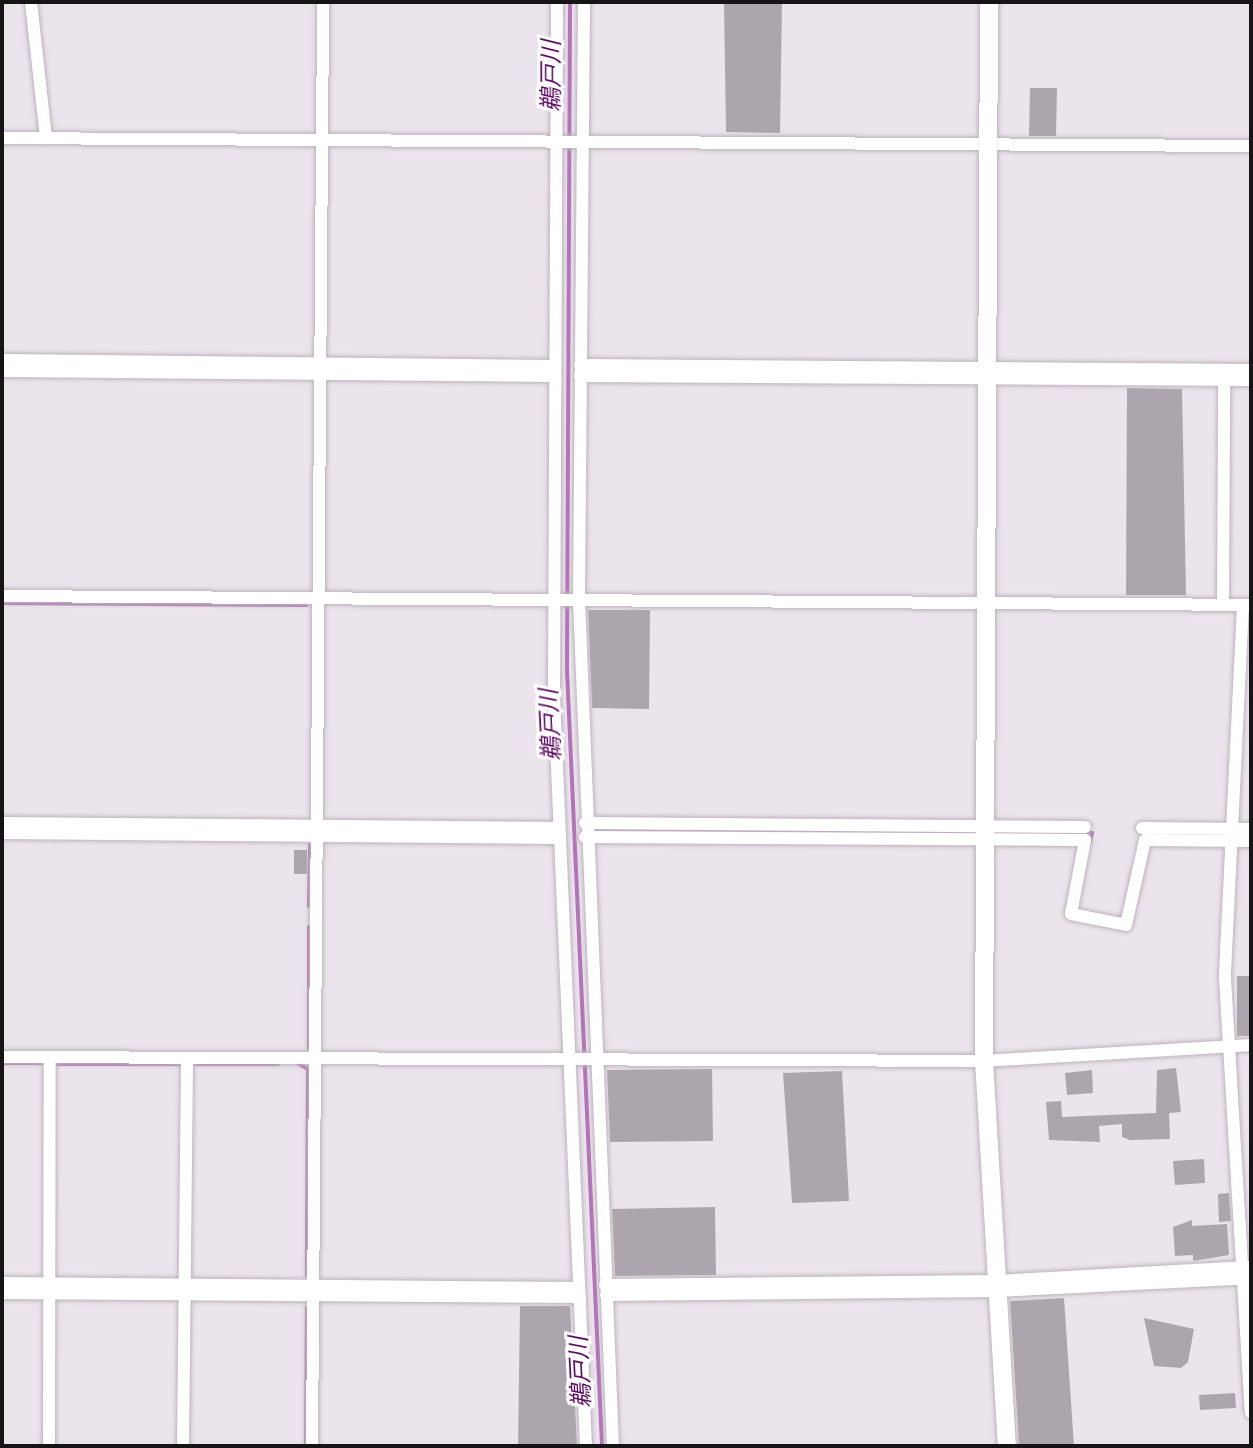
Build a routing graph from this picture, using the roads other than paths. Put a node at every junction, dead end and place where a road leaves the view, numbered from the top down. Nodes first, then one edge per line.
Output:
1 (31, 2) edge
2 (323, 2) edge
3 (557, 2) edge
4 (584, 2) edge
5 (989, 2) edge
6 (2, 138) edge
7 (46, 138) junction
8 (322, 140) junction
9 (559, 141) junction
10 (580, 141) junction
11 (988, 144) junction
12 (1251, 146) edge
13 (2, 360) edge
14 (320, 369) junction
15 (580, 370) junction
16 (1251, 370) edge
17 (2, 371) edge
18 (555, 371) junction
19 (986, 373) junction
20 (1224, 380) junction
21 (1251, 380) edge
22 (2, 596) edge
23 (318, 599) junction
24 (556, 600) junction
25 (576, 600) junction
26 (985, 602) junction
27 (1223, 604) junction
28 (1247, 605) edge
29 (2, 823) edge
30 (1085, 827) dead end
31 (1142, 828) dead end
32 (1251, 829) edge
33 (585, 830) junction
34 (317, 831) junction
35 (983, 832) junction
36 (2, 833) edge
37 (560, 833) junction
38 (1232, 835) junction
39 (1251, 841) edge
40 (1226, 1045) junction
41 (1251, 1045) edge
42 (2, 1057) edge
43 (50, 1057) junction
44 (187, 1058) junction
45 (315, 1060) junction
46 (572, 1061) junction
47 (593, 1061) junction
48 (984, 1061) junction
49 (1247, 1272) edge
50 (2, 1283) edge
51 (997, 1286) junction
52 (50, 1288) junction
53 (185, 1289) junction
54 (313, 1290) junction
55 (606, 1290) junction
56 (2, 1293) edge
57 (580, 1293) junction
58 (1251, 1412) edge
59 (49, 1446) edge
60 (183, 1446) edge
61 (312, 1446) edge
62 (586, 1446) edge
63 (613, 1446) edge
64 (1007, 1446) edge

1 - 7 street
2 - 8 street
3 - 9 street
4 - 10 street
5 - 11 street
6 - 7 street
7 - 8 street
8 - 9 street
8 - 14 street
9 - 10 street
9 - 18 street
10 - 11 street
10 - 15 street
11 - 12 street
11 - 19 street
13 - 14 street
14 - 17 street
14 - 18 street
14 - 23 street
15 - 19 street
15 - 25 street
16 - 19 street
18 - 24 street
19 - 20 street
19 - 26 street
20 - 21 street
20 - 27 street
22 - 23 street
23 - 24 street
23 - 34 street
24 - 25 street
24 - 37 street
25 - 26 street
25 - 33 street
26 - 27 street
26 - 35 street
27 - 28 street
28 - 38 street
29 - 34 street
30 - 35 street
31 - 38 street
32 - 38 street
33 - 35 street
33 - 47 street
34 - 36 street
34 - 37 street
34 - 45 street
35 - 38 street
35 - 48 street
37 - 46 street
38 - 39 street
38 - 40 street
40 - 41 street
40 - 48 street
40 - 49 street
42 - 43 street
43 - 44 street
43 - 52 street
44 - 45 street
44 - 53 street
45 - 46 street
45 - 54 street
46 - 47 street
46 - 57 street
47 - 48 street
47 - 55 street
48 - 51 street
49 - 51 street
49 - 58 street
50 - 52 street
51 - 55 street
51 - 64 street
52 - 53 street
52 - 56 street
52 - 59 street
53 - 54 street
53 - 60 street
54 - 57 street
54 - 61 street
55 - 63 street
57 - 62 street

